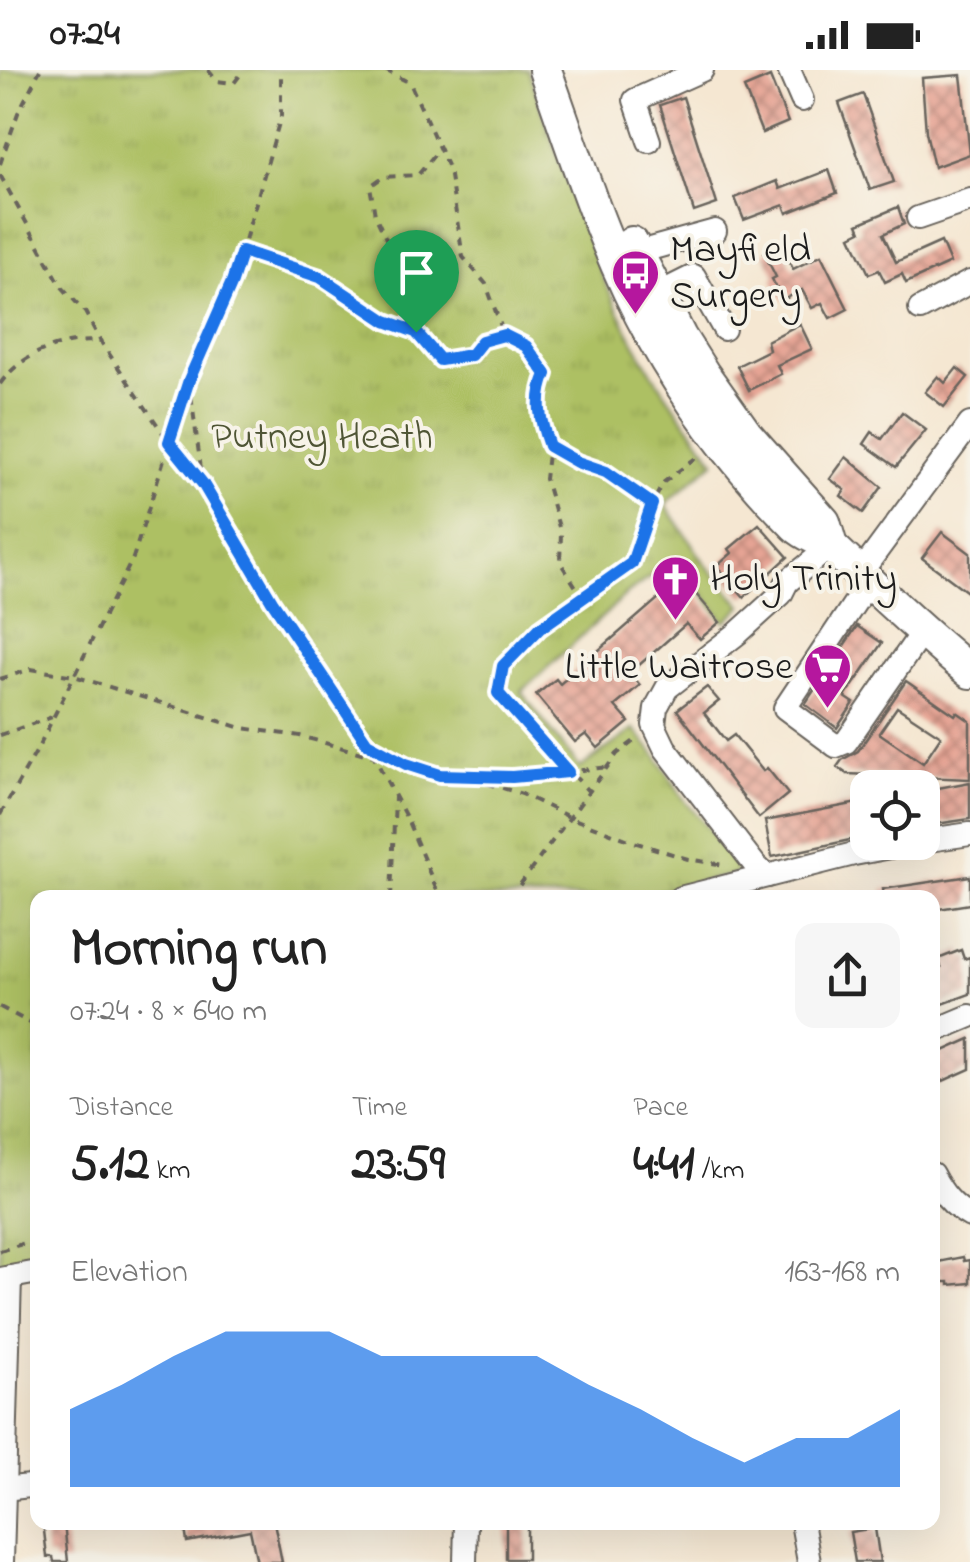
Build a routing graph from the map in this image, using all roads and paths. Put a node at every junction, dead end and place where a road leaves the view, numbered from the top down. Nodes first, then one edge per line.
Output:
1 (40, 70) edge
2 (208, 70) edge
3 (244, 70) edge
4 (281, 70) edge
5 (385, 70) edge
6 (545, 70) edge
7 (569, 70) edge
8 (702, 70) edge
9 (789, 70) edge
10 (802, 100) dead end
11 (649, 141) dead end
12 (440, 150) junction
13 (0, 164) edge
14 (0, 175) edge
15 (970, 200) edge
16 (918, 218) dead end
17 (714, 232) dead end
18 (242, 251) junction
19 (626, 256) junction
20 (970, 282) edge
21 (647, 300) junction
22 (920, 309) dead end
23 (724, 329) dead end
24 (416, 332) junction
25 (504, 335) junction
26 (101, 342) junction
27 (189, 380) junction
28 (0, 384) edge
29 (970, 424) edge
30 (169, 442) junction
31 (549, 446) junction
32 (709, 448) dead end
33 (203, 484) junction
34 (652, 504) junction
35 (832, 546) junction
36 (864, 579) junction
37 (583, 598) junction
38 (922, 632) junction
39 (970, 672) edge
40 (74, 676) junction
41 (0, 679) edge
42 (54, 716) junction
43 (654, 725) junction
44 (0, 735) edge
45 (367, 743) junction
46 (372, 756) junction
47 (608, 767) junction
48 (568, 772) junction
49 (463, 776) junction
50 (590, 793) junction
51 (395, 797) junction
52 (0, 815) edge
53 (570, 818) junction
54 (970, 834) edge
55 (940, 839) edge
56 (850, 855) edge
57 (761, 871) junction
58 (391, 890) edge
59 (437, 890) edge
60 (516, 890) edge
61 (704, 890) edge
62 (0, 1007) edge
63 (970, 1016) edge
64 (30, 1024) edge
65 (940, 1029) edge
66 (940, 1190) edge
67 (970, 1216) edge
68 (30, 1242) edge
69 (0, 1251) edge
70 (30, 1273) edge
71 (5, 1278) edge
72 (3, 1418) edge
73 (30, 1486) edge
74 (4, 1489) junction
75 (466, 1530) edge
76 (803, 1530) edge
77 (2, 1562) edge
78 (465, 1562) edge
79 (809, 1562) edge

1 - 13 path
2 - 3 path
4 - 18 path
5 - 12 path
6 - 19 highway
7 - 19 highway
8 - 11 street
9 - 10 street
12 - 24 path
12 - 25 path
14 - 26 path
15 - 16 street
17 - 19 street
18 - 24 path
18 - 27 path
19 - 21 highway
20 - 22 street
21 - 23 street
21 - 35 highway
24 - 25 path
25 - 31 path
26 - 28 path
26 - 30 path
27 - 30 path
27 - 33 path
29 - 36 street
30 - 33 path
30 - 40 path
31 - 34 path
31 - 37 path
32 - 34 path
33 - 45 path
34 - 37 path
35 - 36 highway
35 - 43 street
36 - 38 highway
36 - 38 street
37 - 48 path
38 - 39 highway
40 - 41 path
40 - 42 path
40 - 46 path
42 - 44 path
42 - 52 path
43 - 47 path
43 - 57 street
45 - 46 path
45 - 49 path
46 - 51 path
47 - 48 path
47 - 50 path
48 - 49 path
48 - 50 path
49 - 53 path
50 - 53 path
51 - 58 path
51 - 59 path
53 - 57 path
53 - 60 path
54 - 55 street
56 - 57 street
57 - 61 street
62 - 64 path
63 - 65 street
66 - 67 street
68 - 69 path
70 - 71 street
71 - 72 street
72 - 74 street
73 - 74 street
74 - 77 street
75 - 78 street
76 - 79 street

